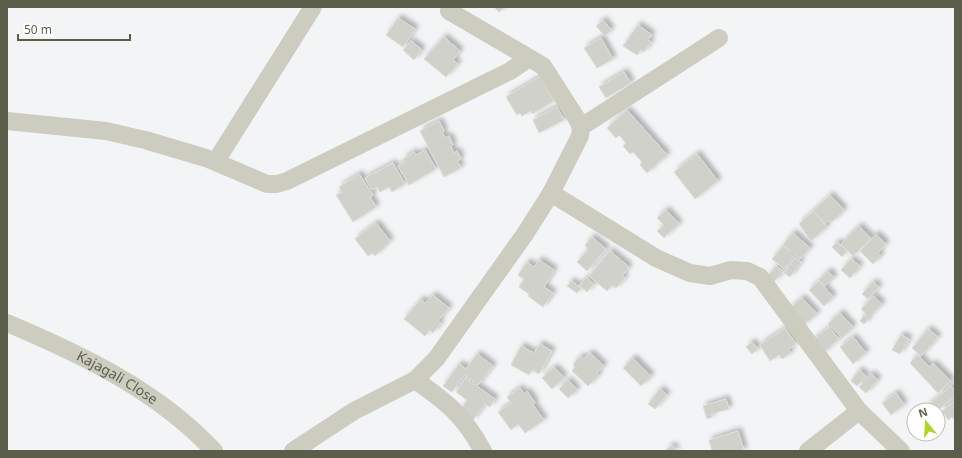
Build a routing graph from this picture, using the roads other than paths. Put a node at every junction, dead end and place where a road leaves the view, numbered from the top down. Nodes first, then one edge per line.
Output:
1 (312, 7) edge
2 (449, 11) dead end
3 (719, 38) dead end
4 (529, 58) junction
5 (7, 121) edge
6 (581, 127) junction
7 (216, 161) junction
8 (551, 193) junction
9 (7, 323) edge
10 (415, 380) junction
11 (859, 412) junction
12 (214, 451) edge
13 (293, 451) edge
14 (483, 451) edge
15 (808, 451) edge
16 (901, 451) edge

1 - 7 street
2 - 4 street
3 - 6 street
4 - 6 street
4 - 7 street
5 - 7 street
6 - 8 street
8 - 10 street
8 - 11 street
9 - 12 street, Kajagali Close
10 - 13 street
10 - 14 street
11 - 15 street
11 - 16 street

